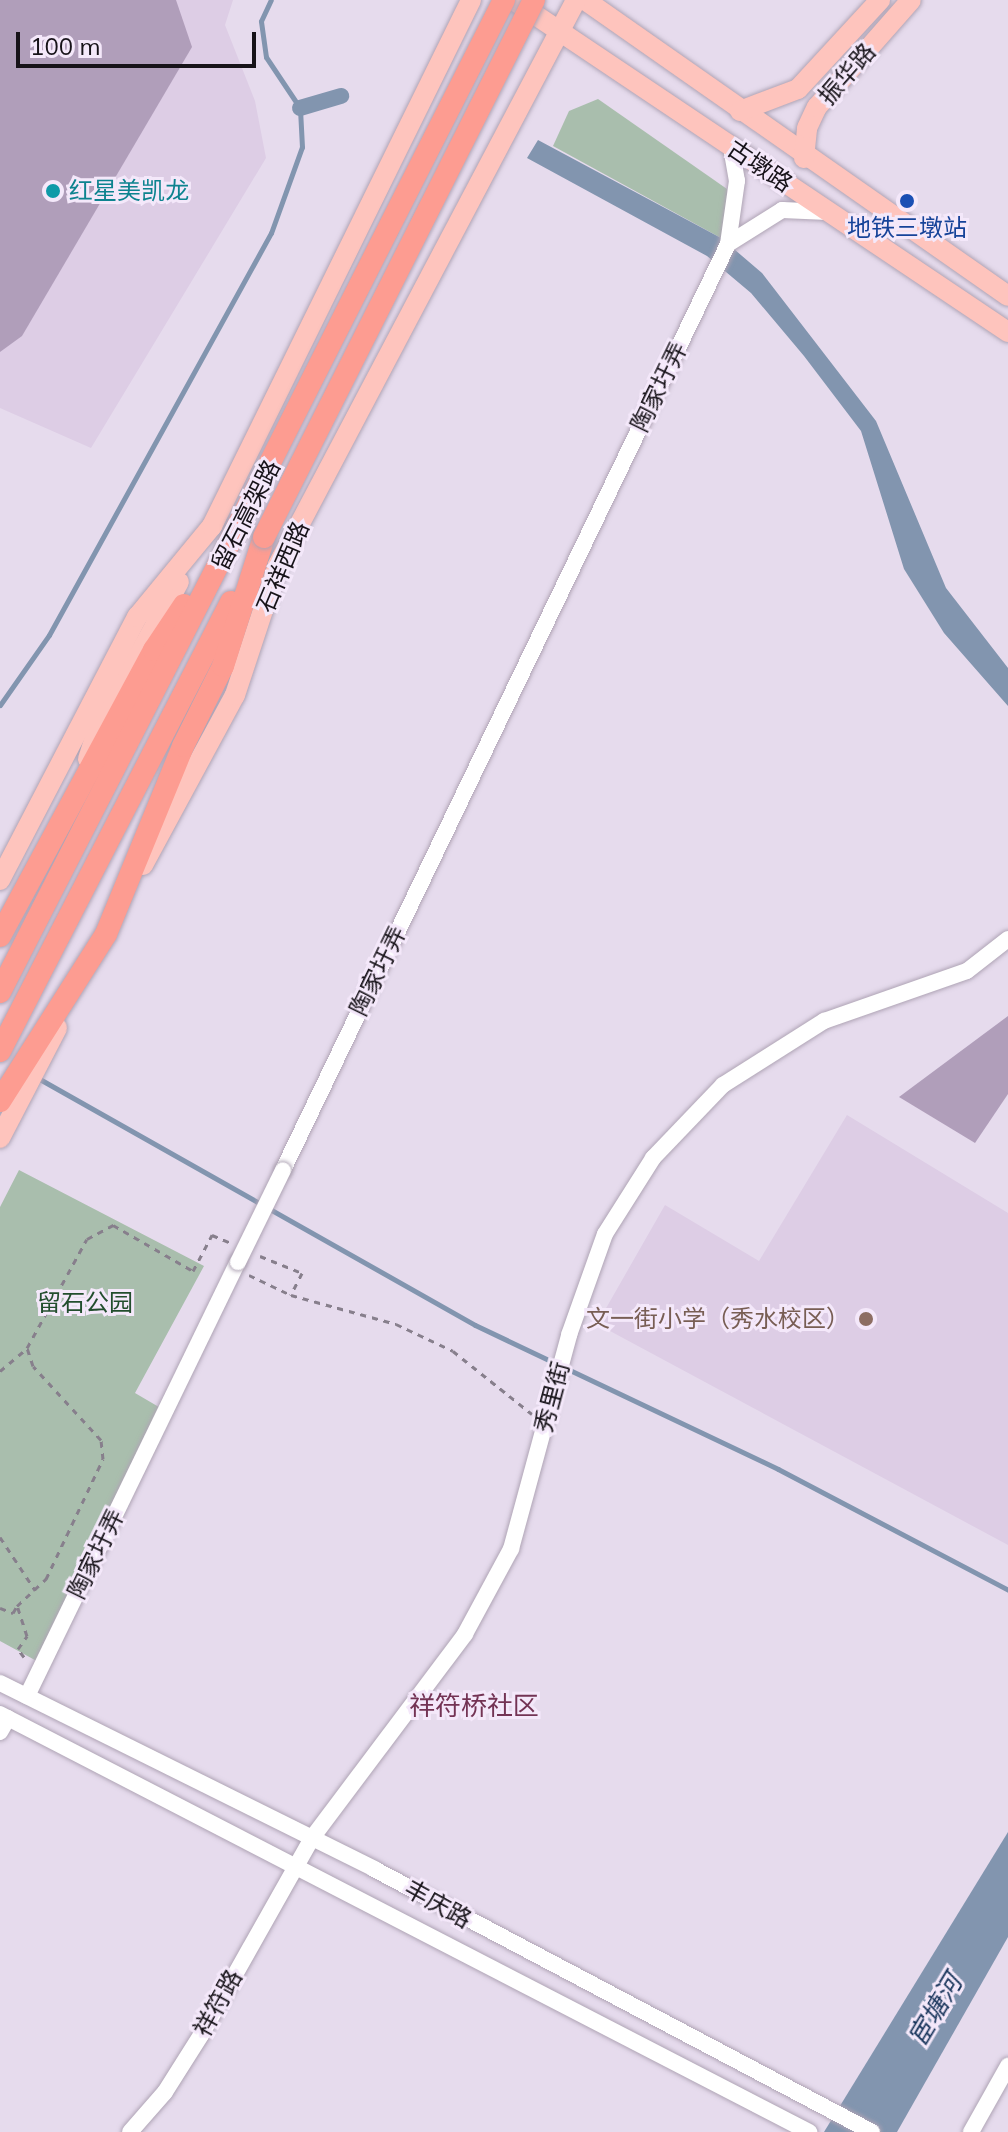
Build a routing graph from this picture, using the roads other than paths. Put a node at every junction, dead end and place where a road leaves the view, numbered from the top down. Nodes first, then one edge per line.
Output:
1 (471, 0) edge
2 (504, 0) edge
3 (513, 0) edge
4 (534, 0) edge
5 (576, 0) edge
6 (585, 0) edge
7 (880, 0) edge
8 (911, 0) edge
9 (558, 30) junction
10 (740, 111) junction
11 (731, 147) junction
12 (804, 158) junction
13 (828, 212) junction
14 (728, 244) junction
15 (1008, 296) edge
16 (1008, 332) edge
17 (212, 526) junction
18 (237, 528) junction
19 (264, 537) junction
20 (81, 781) junction
21 (0, 880) edge
22 (106, 934) junction
23 (0, 936) edge
24 (1008, 939) edge
25 (0, 992) edge
26 (2, 1047) edge
27 (7, 1101) edge
28 (0, 1138) edge
29 (0, 1683) edge
30 (27, 1696) junction
31 (3, 1721) edge
32 (312, 1838) junction
33 (295, 1866) junction
34 (1008, 2066) edge
35 (130, 2132) edge
36 (809, 2132) edge
37 (872, 2132) edge
38 (971, 2132) edge

1 - 17 main road
2 - 18 highway, 留石高架路, bridge
3 - 9 main road, 古墩路
4 - 19 highway, 留石高架路, bridge
5 - 9 main road, 石祥西路
6 - 10 main road, 古墩路
7 - 10 main road, 振华路
8 - 12 main road, 振华路
9 - 11 main road, 古墩路
9 - 22 main road, 石祥西路
10 - 12 main road, 古墩路
11 - 13 main road, 古墩路
11 - 14 street, 陶家圩弄
12 - 15 main road, 古墩路
13 - 14 street
13 - 16 main road, 古墩路
14 - 30 street, 陶家圩弄, bridge
17 - 20 main road
17 - 21 main road
18 - 20 highway
18 - 25 highway, 留石高架路
19 - 22 highway
19 - 26 highway, 留石高架路
20 - 23 highway
22 - 27 highway
24 - 32 street, 秀里街
27 - 28 main road
29 - 30 street, 丰庆路
30 - 32 street, 丰庆路
31 - 33 street, 丰庆路
32 - 33 street, 秀里街
32 - 37 street, 丰庆路
33 - 35 street, 祥符路
33 - 36 street, 丰庆路
34 - 38 street

